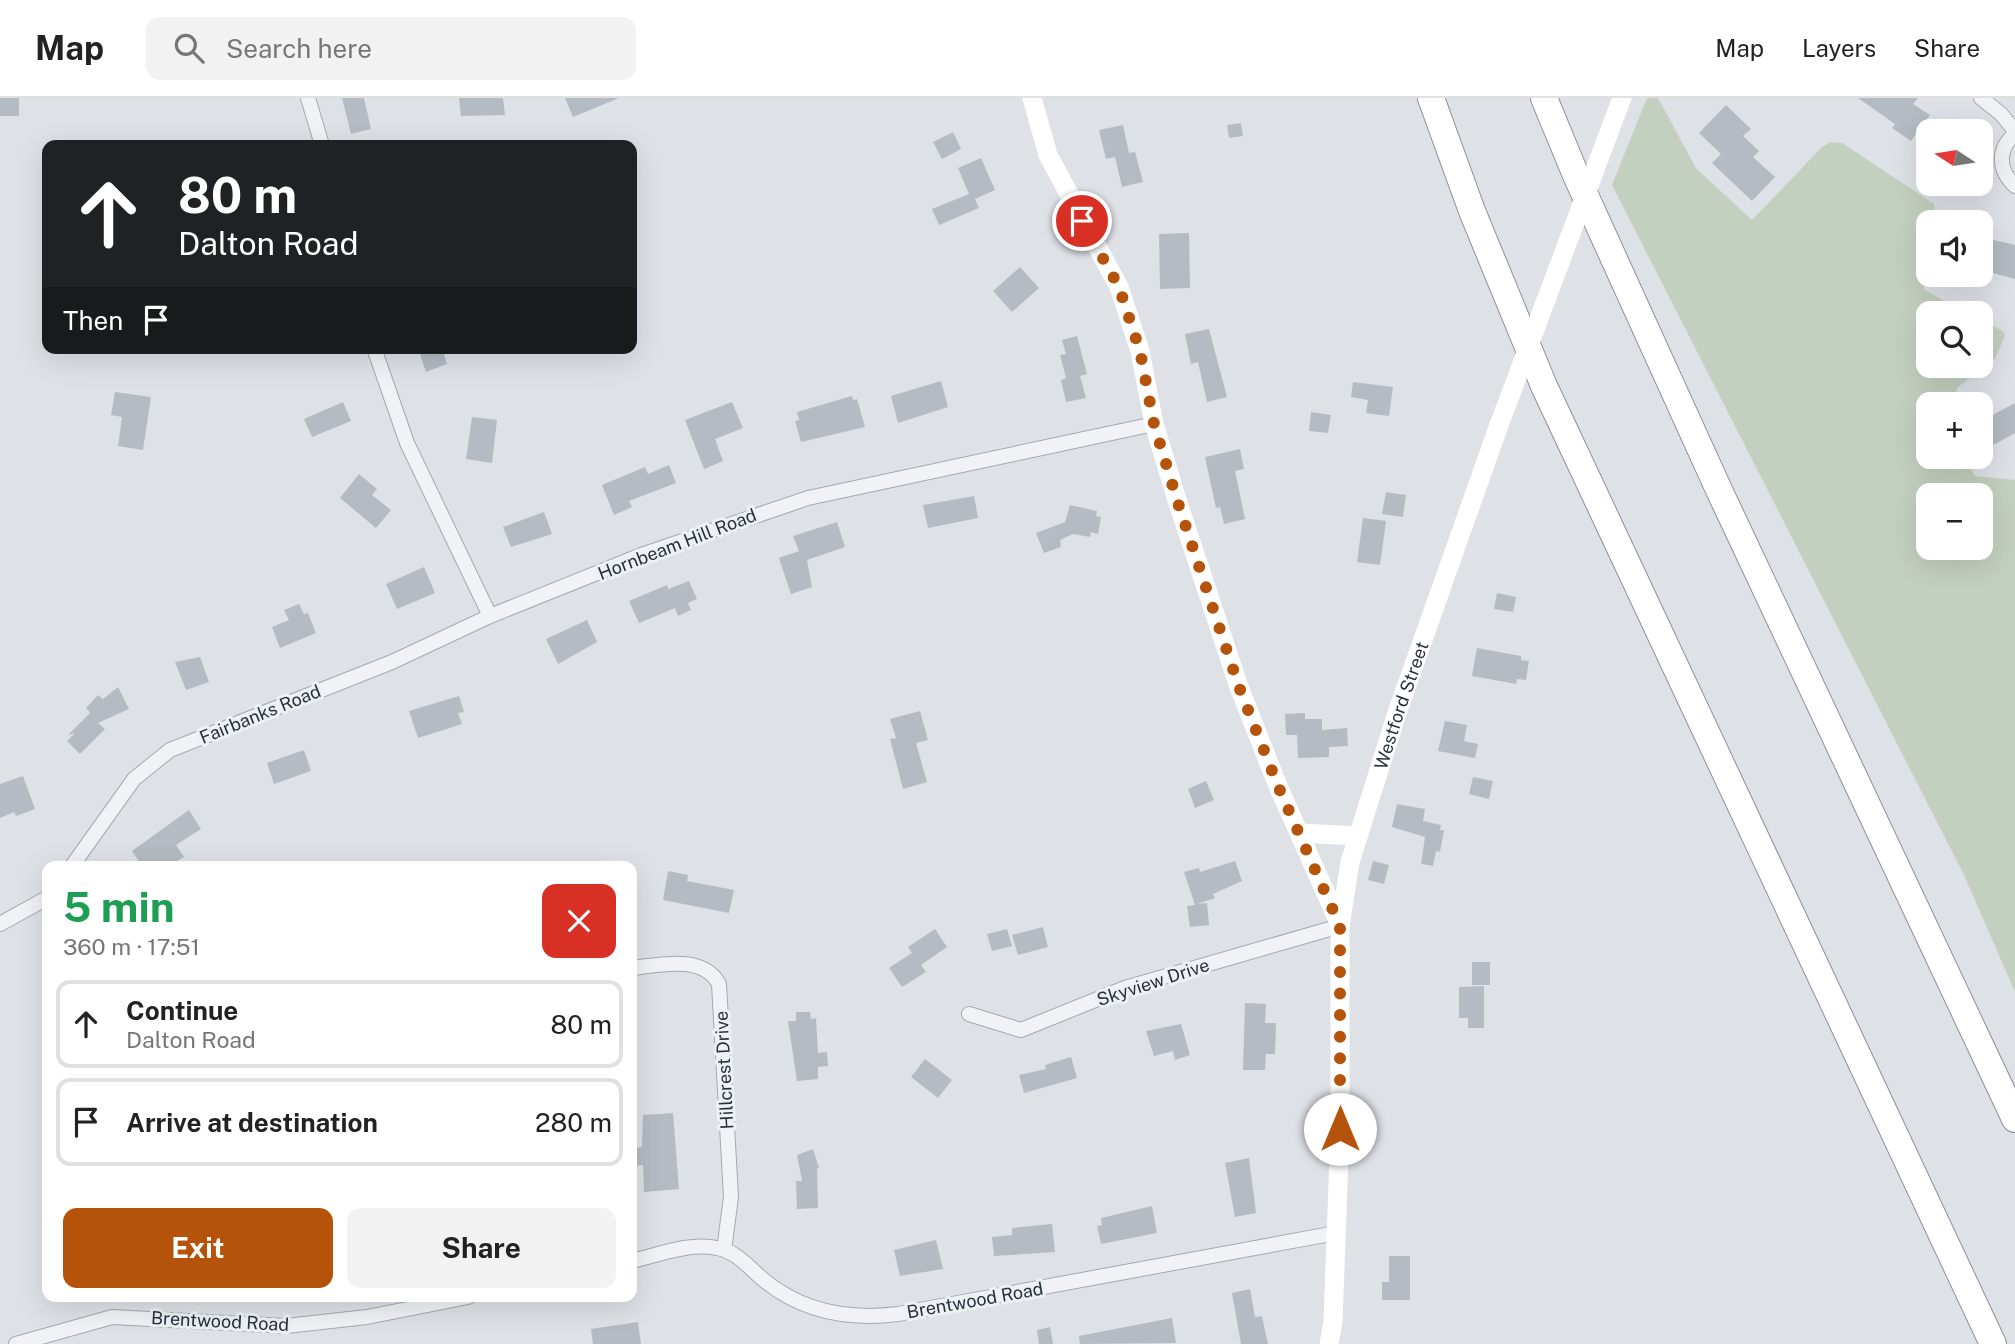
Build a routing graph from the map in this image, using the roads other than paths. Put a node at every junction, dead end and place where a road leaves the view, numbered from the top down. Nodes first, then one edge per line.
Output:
1 (308, 98) edge
2 (1031, 98) edge
3 (1431, 98) edge
4 (1544, 98) edge
5 (1622, 98) edge
6 (1981, 98) edge
7 (2015, 133) edge
8 (321, 140) edge
9 (2015, 186) edge
10 (376, 354) edge
11 (1154, 424) junction
12 (490, 616) junction
13 (1299, 833) junction
14 (1358, 835) junction
15 (76, 861) edge
16 (42, 901) edge
17 (0, 924) edge
18 (1340, 926) junction
19 (637, 968) edge
20 (969, 1014) dead end
21 (2015, 1119) edge
22 (1336, 1233) junction
23 (724, 1250) junction
24 (637, 1260) edge
25 (443, 1302) edge
26 (16, 1344) edge
27 (1329, 1344) edge
28 (1993, 1344) edge

1 - 8 street
2 - 11 main road
3 - 28 highway
4 - 21 highway
5 - 14 main road, Westford Street, bridge
6 - 7 street
7 - 9 street
10 - 12 street
11 - 12 street, Hornbeam Hill Road
11 - 13 main road
12 - 15 street, Fairbanks Road
13 - 14 main road
13 - 18 main road
14 - 18 main road, Westford Street
16 - 17 street
18 - 20 street, Skyview Drive
18 - 22 main road, Westford Street
19 - 23 street, Hillcrest Drive
22 - 23 street, Brentwood Road
22 - 27 main road, Westford Street
23 - 24 street
25 - 26 street, Brentwood Road

